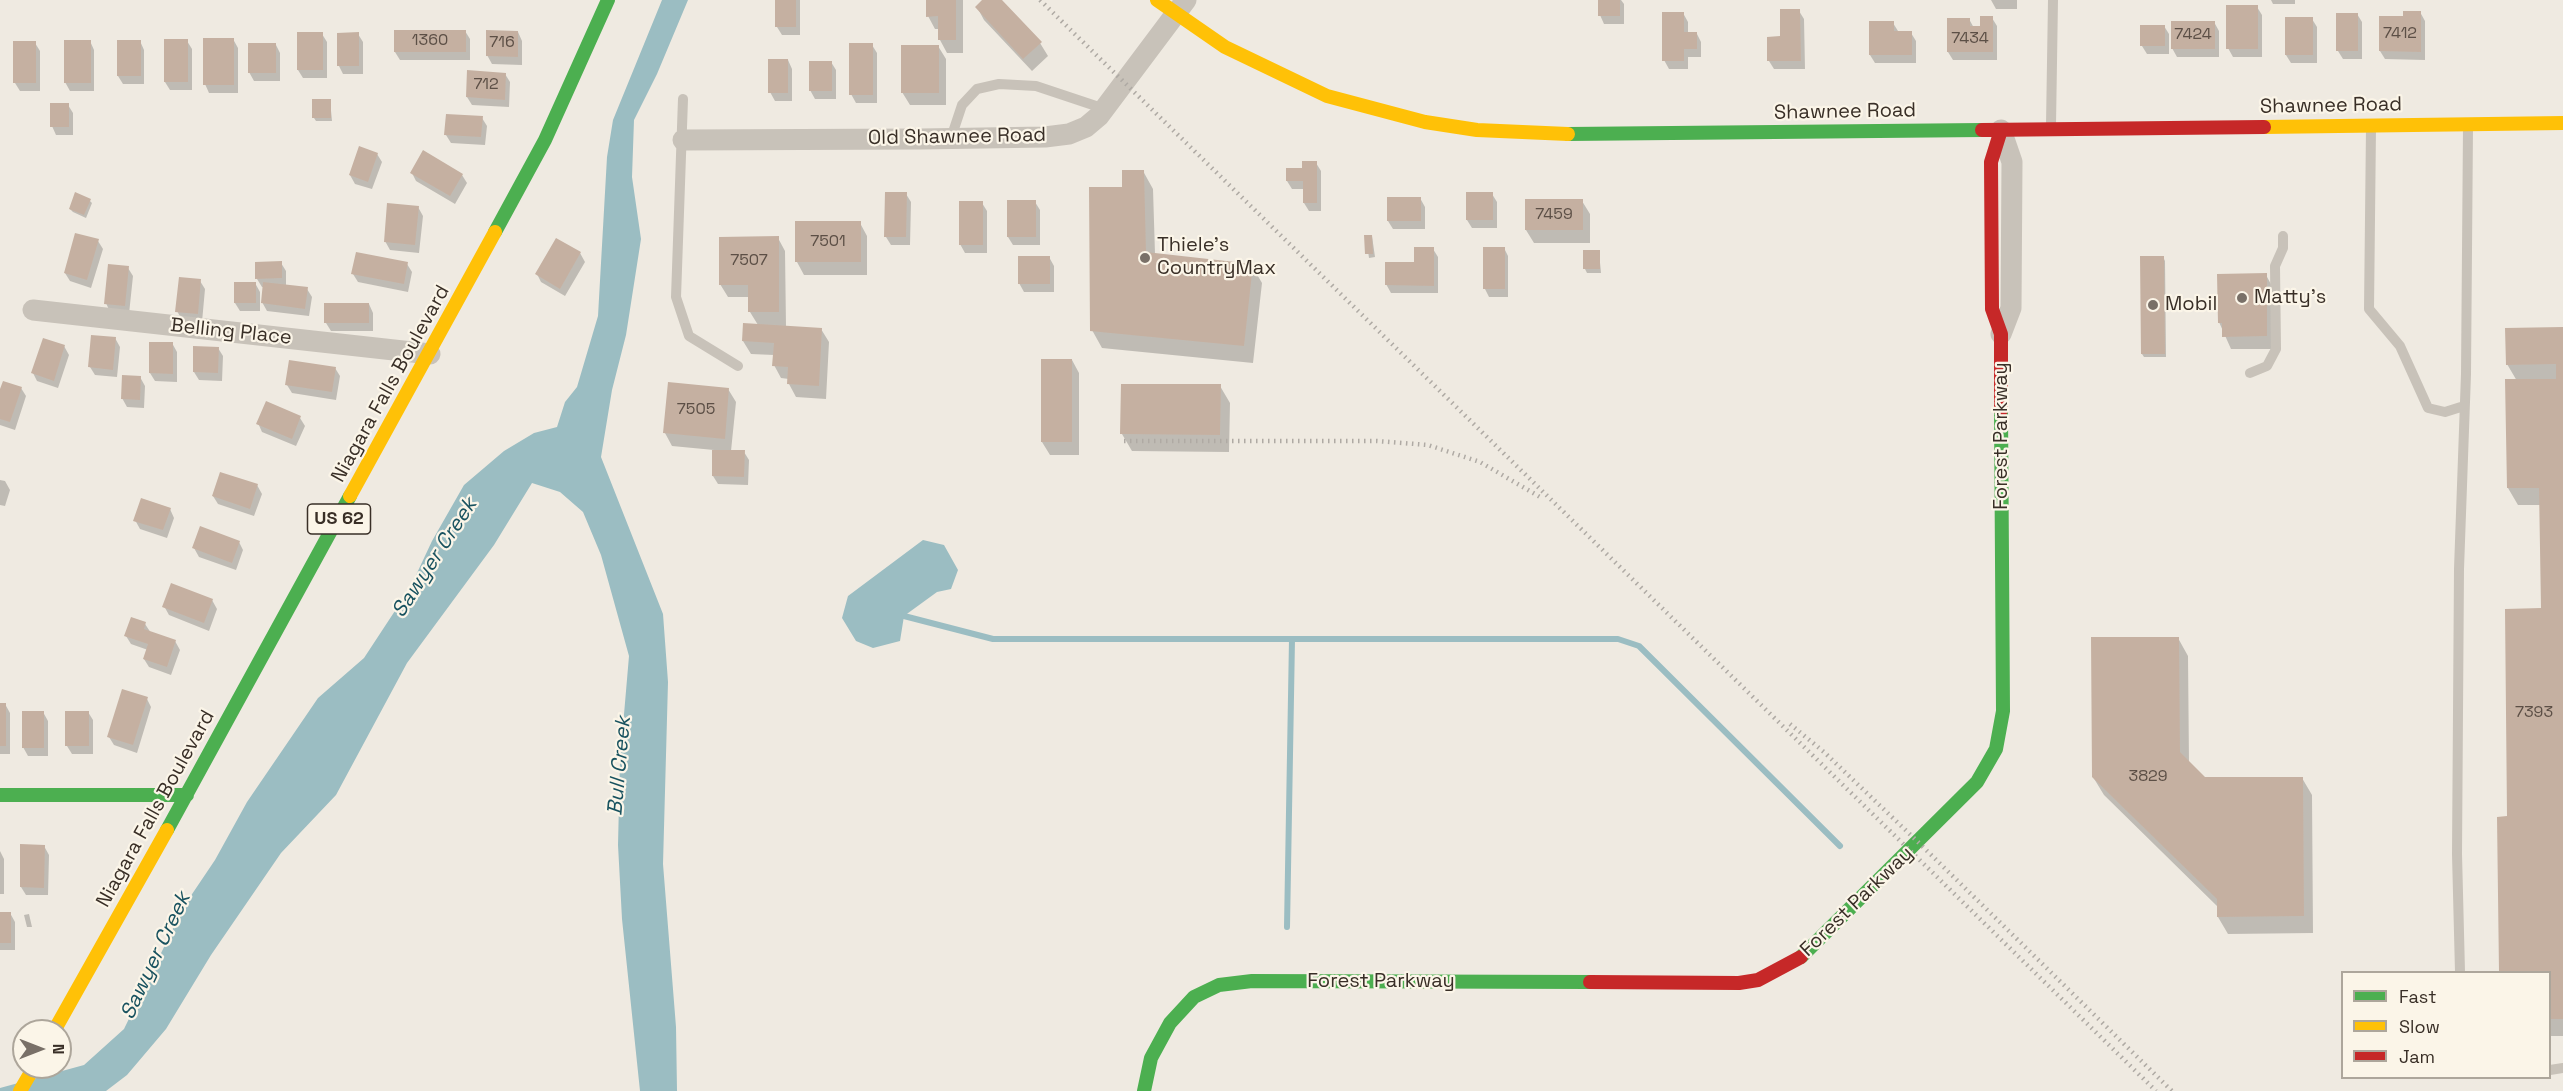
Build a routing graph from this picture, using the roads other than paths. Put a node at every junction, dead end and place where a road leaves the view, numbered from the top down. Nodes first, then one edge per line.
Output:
1 (608, 0) edge
2 (1157, 0) edge
3 (2053, 0) edge
4 (1181, 7) edge
5 (683, 99) dead end
6 (1105, 109) junction
7 (2563, 123) edge
8 (2468, 124) junction
9 (2371, 125) junction
10 (2051, 129) junction
11 (2001, 130) junction
12 (951, 138) junction
13 (683, 140) junction
14 (2283, 236) dead end
15 (33, 310) dead end
16 (2001, 334) joint
17 (430, 354) junction
18 (738, 366) dead end
19 (2250, 373) dead end
20 (2464, 406) junction
21 (0, 795) edge
22 (187, 795) junction
23 (2460, 971) edge
24 (61, 1019) edge
25 (1144, 1091) edge

1 - 17 main road, Niagara Falls Boulevard / US 62
2 - 4 main road, Shawnee Road
3 - 10 lane
4 - 6 street, Old Shawnee Road
4 - 11 main road, Shawnee Road
5 - 13 lane
6 - 12 street, Old Shawnee Road
6 - 12 lane
7 - 8 main road, Shawnee Road
8 - 9 main road, Shawnee Road
8 - 20 lane
9 - 10 main road, Shawnee Road
9 - 20 lane
10 - 11 main road, Shawnee Road
11 - 16 street, Forest Parkway
12 - 13 street, Old Shawnee Road
13 - 18 lane
14 - 19 lane
15 - 17 street, Belling Place
16 - 25 main road, Forest Parkway
17 - 22 main road, Niagara Falls Boulevard / US 62
20 - 23 lane
21 - 22 main road
22 - 24 main road, Niagara Falls Boulevard / US 62

